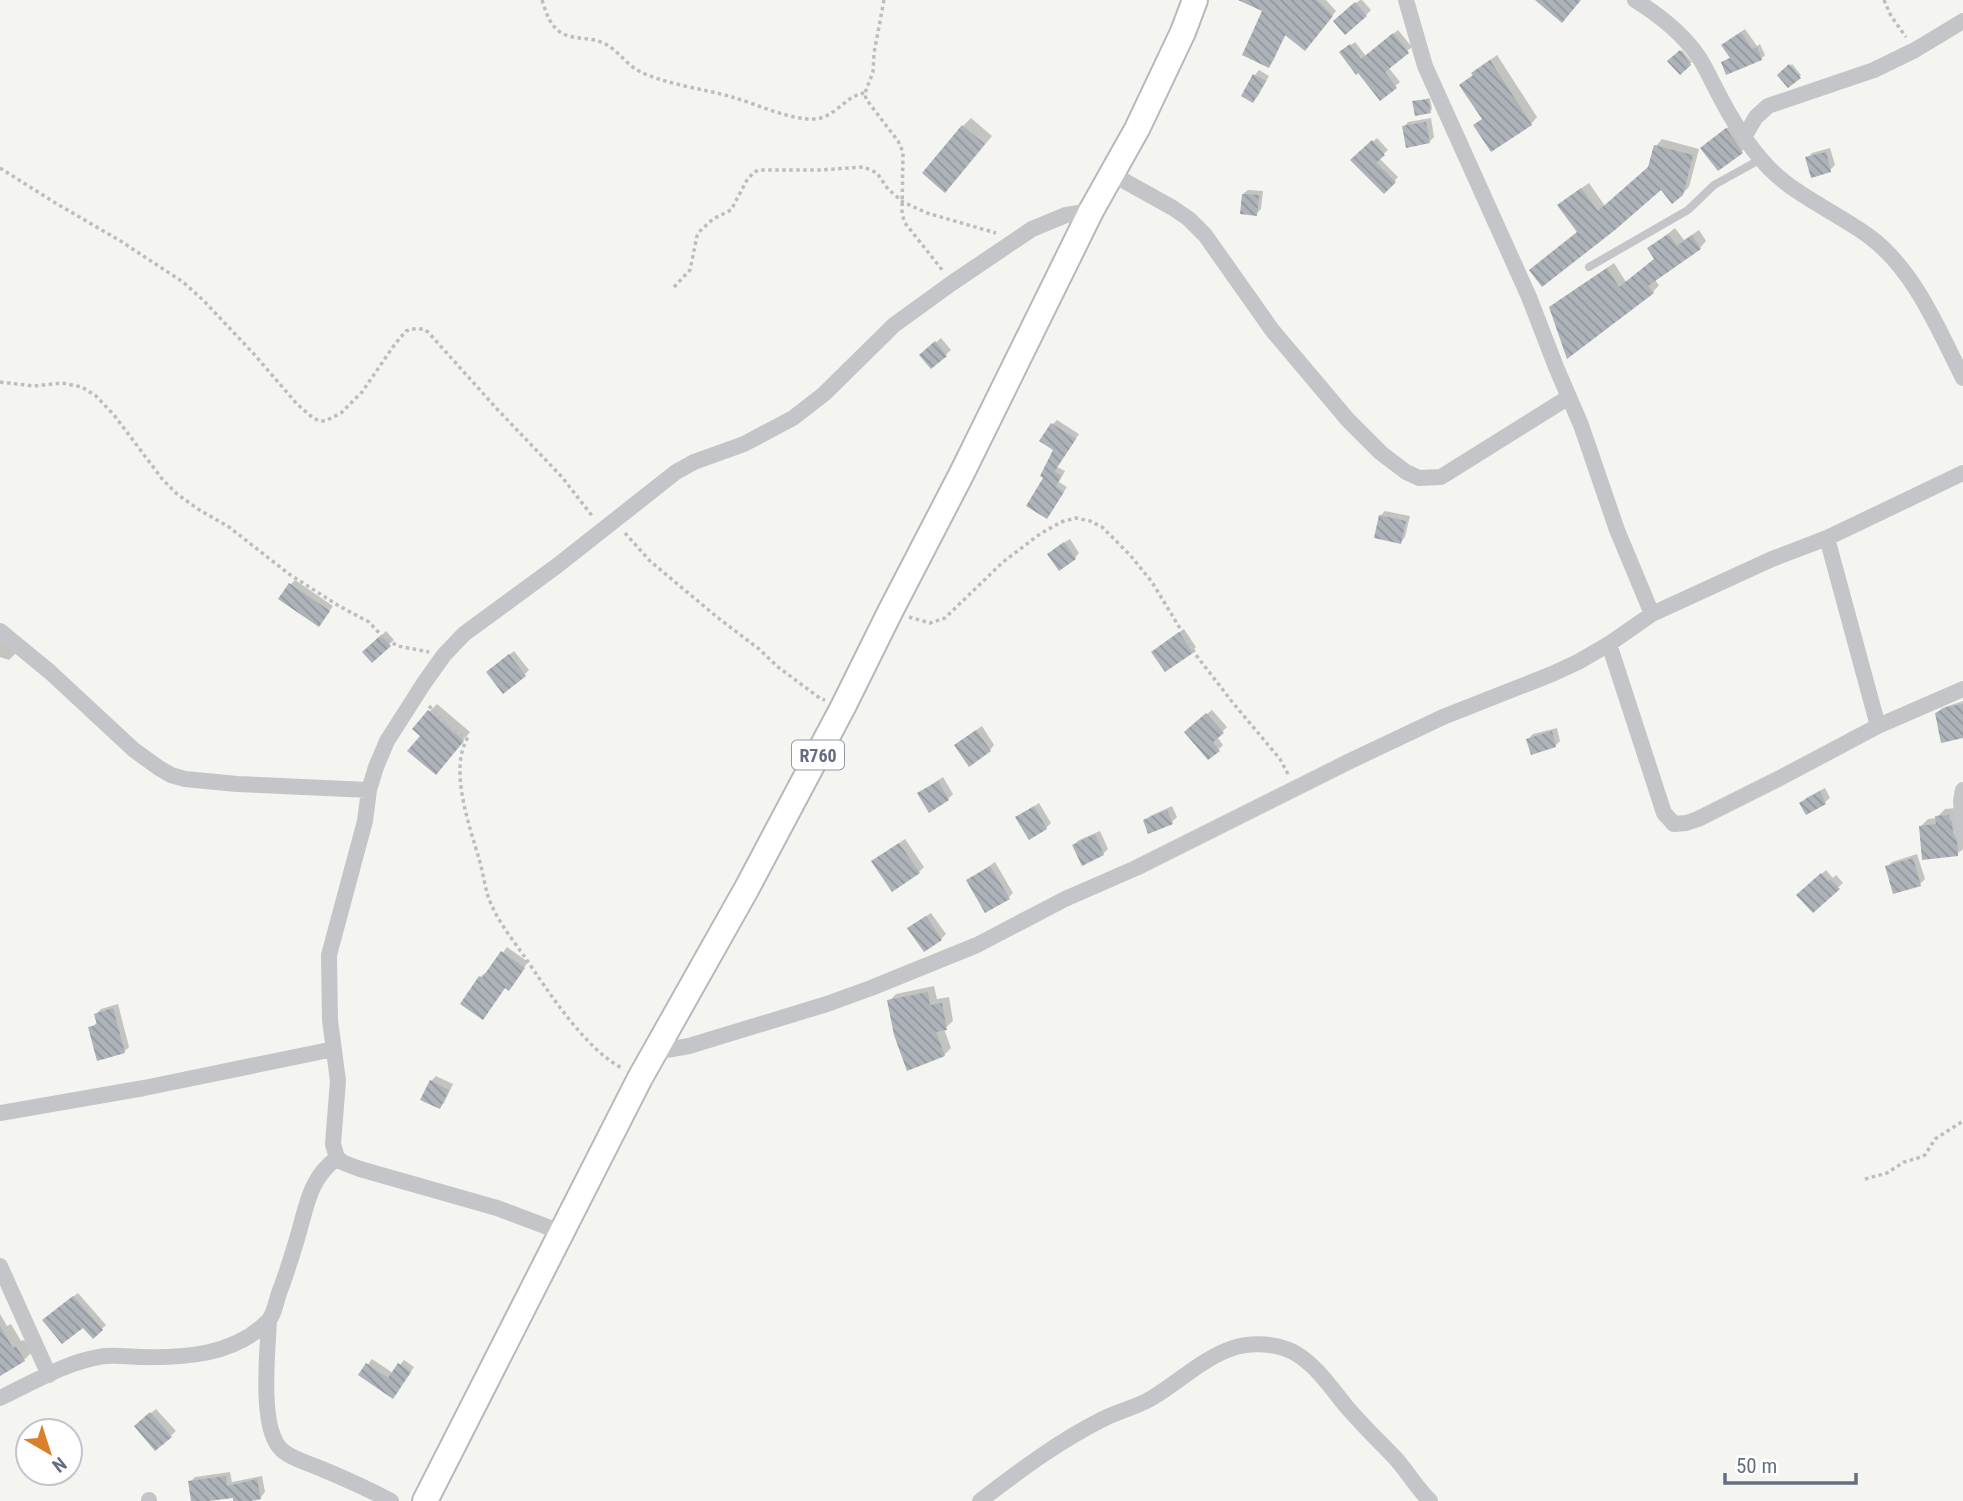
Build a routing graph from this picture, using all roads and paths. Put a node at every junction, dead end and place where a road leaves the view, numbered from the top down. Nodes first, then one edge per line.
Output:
1 (542, 0) edge
2 (884, 0) edge
3 (1195, 0) edge
4 (1406, 0) edge
5 (1635, 0) edge
6 (1884, 0) edge
7 (1963, 21) edge
8 (1915, 50) junction
9 (865, 93) junction
10 (1744, 137) junction
11 (1761, 159) junction
12 (0, 168) edge
13 (1112, 174) junction
14 (903, 202) junction
15 (1091, 211) junction
16 (1014, 240) junction
17 (1589, 267) dead end
18 (952, 283) junction
19 (674, 287) dead end
20 (1963, 378) edge
21 (0, 382) edge
22 (1569, 397) junction
23 (1963, 473) edge
24 (608, 525) junction
25 (1827, 538) junction
26 (890, 612) junction
27 (1652, 614) junction
28 (0, 631) edge
29 (1609, 644) junction
30 (444, 655) junction
31 (1963, 689) edge
32 (417, 695) junction
33 (844, 707) junction
34 (1878, 726) junction
35 (1294, 789) junction
36 (369, 790) junction
37 (1963, 790) edge
38 (1963, 832) edge
39 (334, 1049) junction
40 (655, 1052) junction
41 (639, 1078) junction
42 (0, 1113) edge
43 (1963, 1121) edge
44 (338, 1158) junction
45 (1865, 1179) dead end
46 (561, 1231) junction
47 (0, 1266) edge
48 (269, 1321) junction
49 (49, 1375) junction
50 (0, 1398) edge
51 (391, 1501) edge
52 (425, 1501) edge
53 (980, 1501) edge
54 (1430, 1501) edge

1 - 9 path
2 - 9 path
3 - 13 main road, R760
4 - 22 street
5 - 10 street
6 - 8 path
7 - 8 street
8 - 10 street
9 - 14 path
10 - 11 street
11 - 17 lane
11 - 20 street
12 - 24 path
13 - 15 main road, R760
13 - 22 street
14 - 16 path
14 - 18 path
14 - 19 path
15 - 16 street
15 - 26 main road, R760
16 - 18 street
18 - 24 street
21 - 30 path
22 - 27 street
23 - 25 street
24 - 30 street
24 - 33 path
25 - 27 street
25 - 34 street
26 - 33 main road, R760
26 - 35 path
27 - 29 street
28 - 36 street
29 - 34 street
29 - 35 street
30 - 32 street
31 - 34 street
32 - 36 street
32 - 41 path
33 - 40 main road, R760
35 - 40 street
36 - 39 street
37 - 38 street
39 - 42 street
39 - 44 street
40 - 41 main road, R760
41 - 46 main road, R760
43 - 45 path
44 - 46 street
44 - 48 street
46 - 52 main road, R760
47 - 49 street
48 - 49 street
48 - 51 street
49 - 50 street
53 - 54 street

